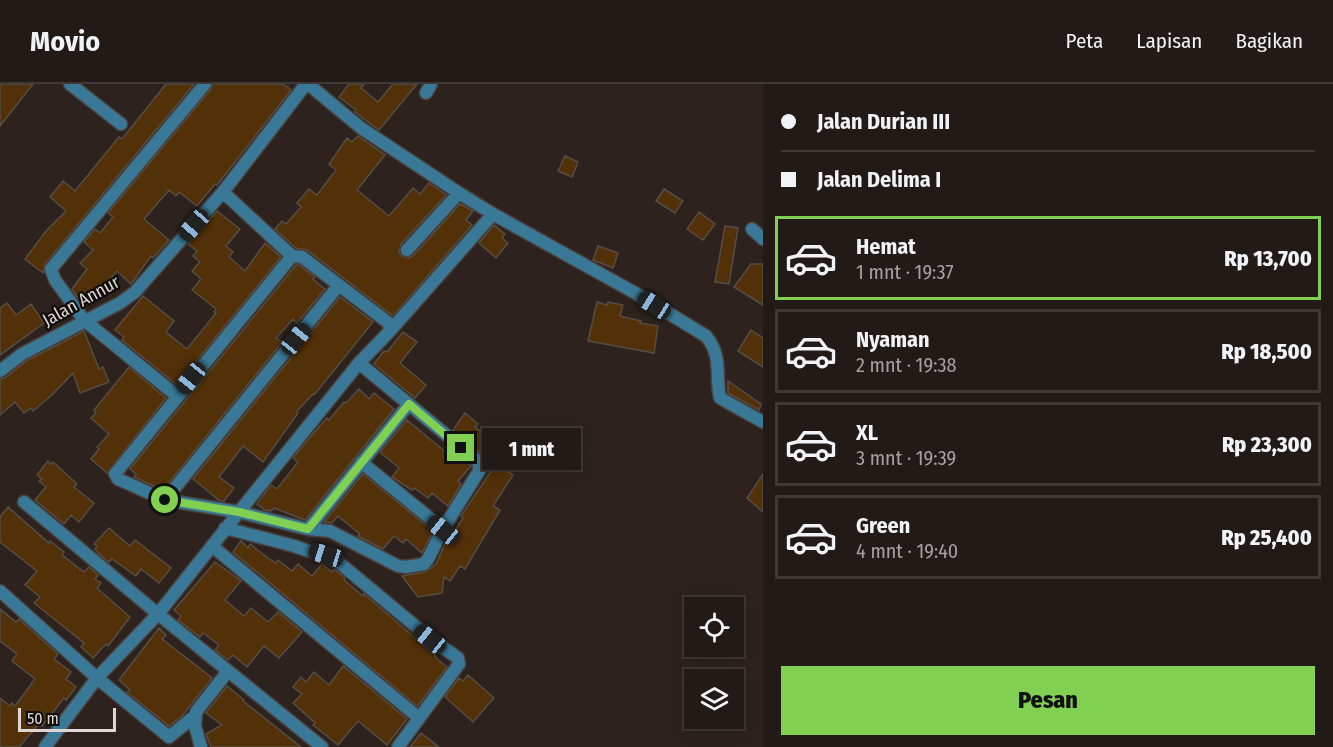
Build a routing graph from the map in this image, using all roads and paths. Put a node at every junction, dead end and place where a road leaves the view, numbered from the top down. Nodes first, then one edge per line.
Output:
1 (70, 84) edge
2 (205, 84) edge
3 (307, 84) edge
4 (121, 124) dead end
5 (223, 192) junction
6 (459, 193) junction
7 (493, 214) junction
8 (752, 229) dead end
9 (763, 239) edge
10 (407, 250) dead end
11 (292, 256) junction
12 (339, 285) junction
13 (84, 320) junction
14 (389, 332) junction
15 (359, 363) junction
16 (0, 371) edge
17 (177, 396) junction
18 (409, 404) junction
19 (763, 422) edge
20 (361, 462) junction
21 (165, 500) junction
22 (24, 502) dead end
23 (239, 512) junction
24 (225, 528) junction
25 (308, 529) junction
26 (443, 530) junction
27 (212, 546) junction
28 (0, 591) edge
29 (158, 614) junction
30 (228, 671) junction
31 (98, 678) junction
32 (195, 715) junction
33 (419, 718) junction
34 (45, 747) edge
35 (201, 747) edge
36 (322, 747) edge
37 (398, 747) edge

1 - 4 street
2 - 13 street
3 - 5 street, Jalan Annur
3 - 6 street
5 - 11 street
5 - 13 street, Jalan Annur
6 - 7 street
6 - 10 street
7 - 14 street
7 - 19 street
8 - 9 street
11 - 12 street
11 - 17 street
12 - 14 street
12 - 21 street
13 - 16 street, Jalan Annur
13 - 17 street
14 - 15 street
15 - 18 street
15 - 23 street
17 - 21 street
18 - 20 street
18 - 26 street
20 - 25 street
20 - 26 street
21 - 23 street
22 - 29 street
23 - 24 street
23 - 25 street
24 - 27 street
24 - 33 street
25 - 26 street
27 - 29 street
27 - 33 street
28 - 31 street
29 - 30 street
29 - 31 street
30 - 32 street
30 - 36 street
31 - 32 street
31 - 34 street
32 - 35 street
33 - 37 street

